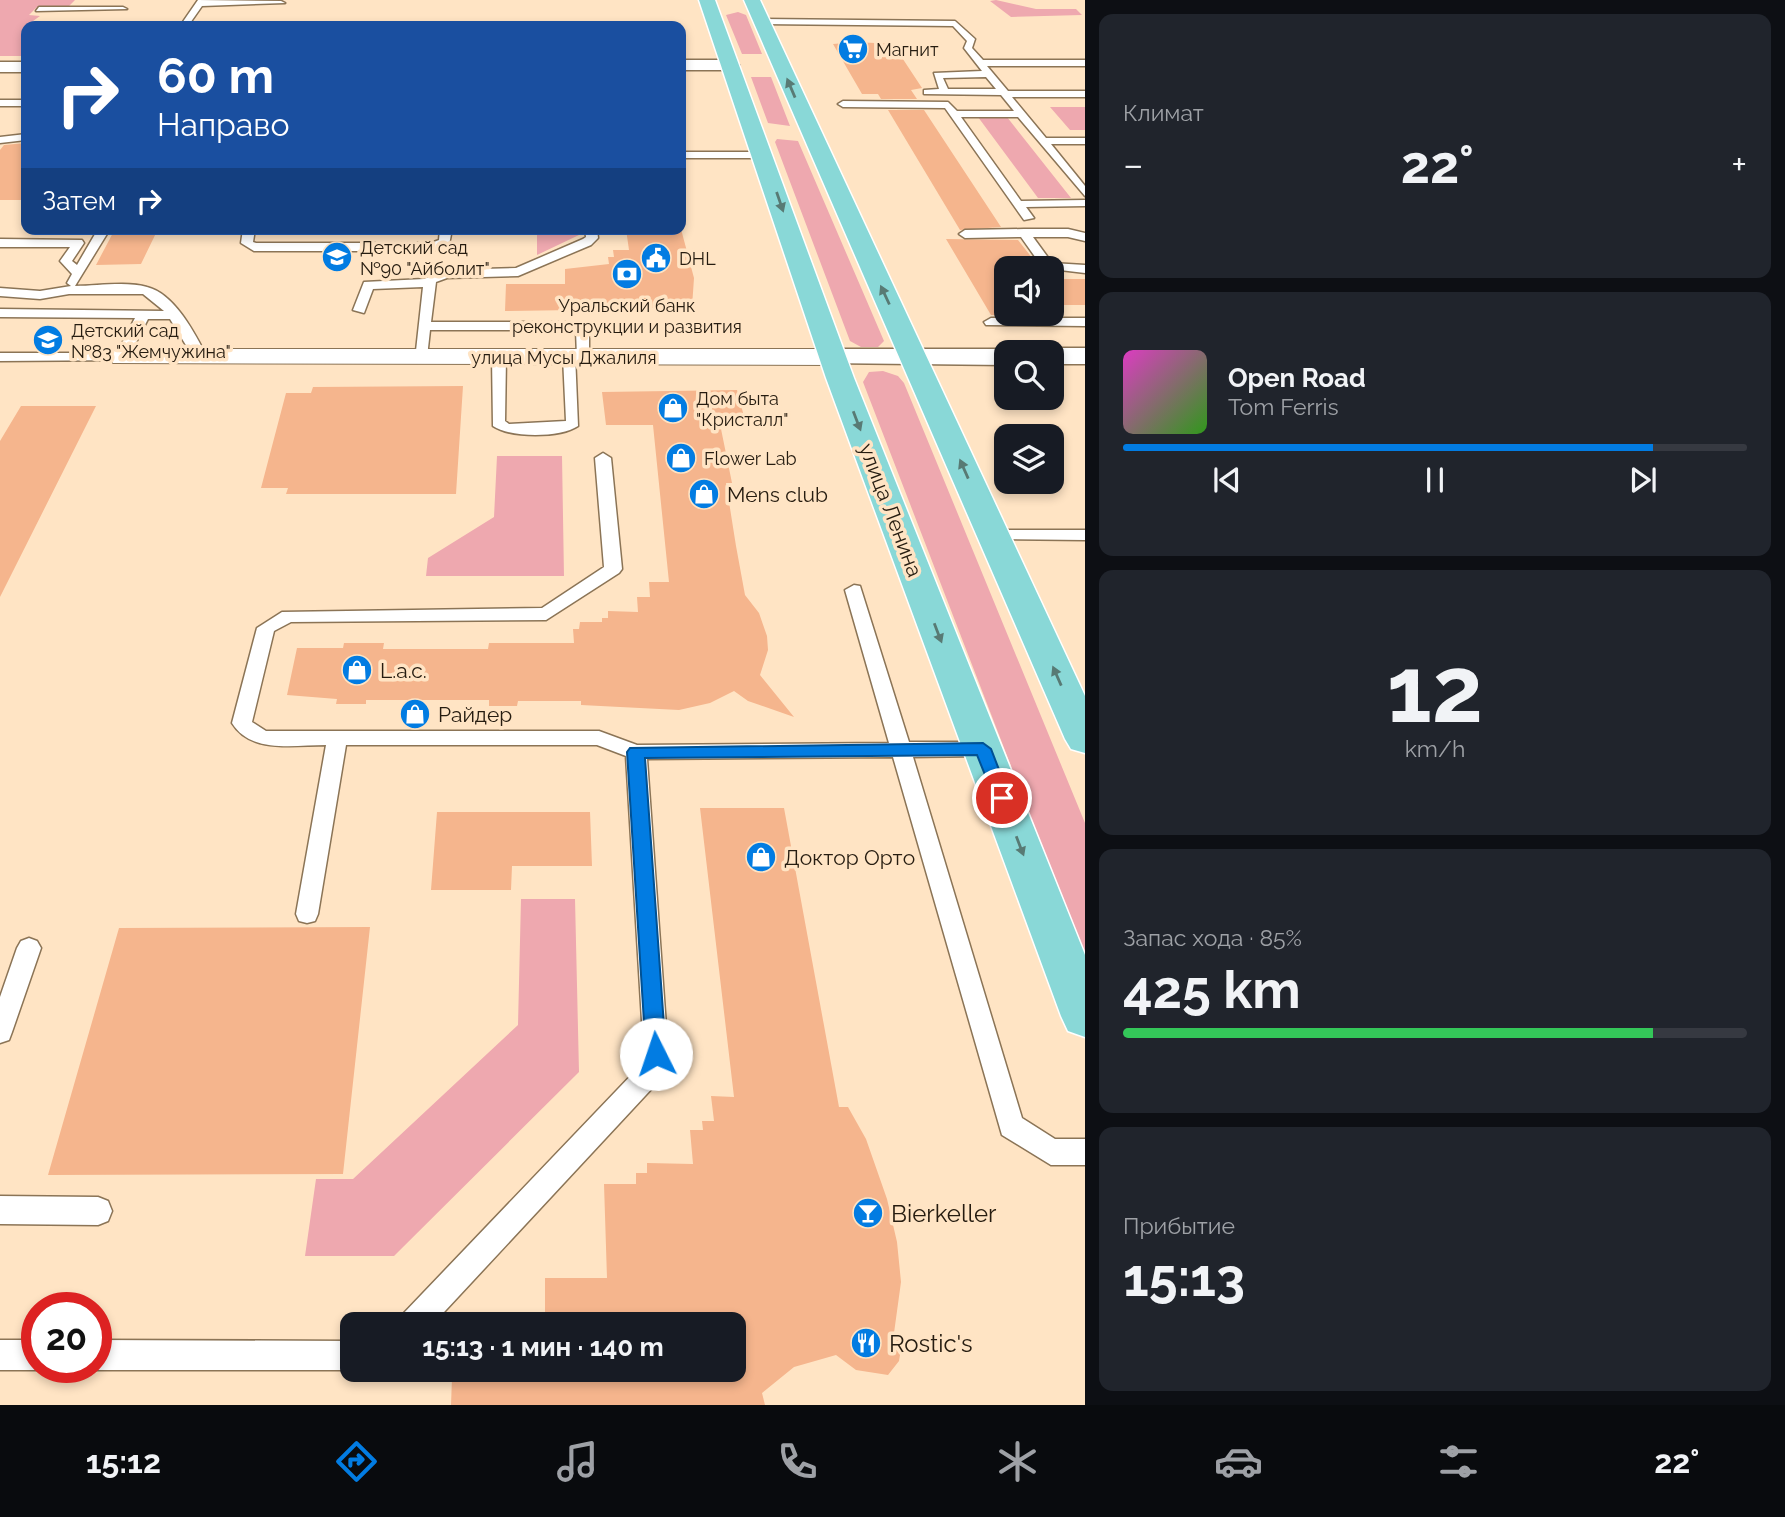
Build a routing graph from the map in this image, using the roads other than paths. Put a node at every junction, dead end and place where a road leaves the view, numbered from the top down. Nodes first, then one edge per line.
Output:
1 (91, 0) edge
2 (130, 0) edge
3 (200, 2) edge
4 (281, 4) dead end
5 (39, 9) dead end
6 (83, 9) junction
7 (123, 9) junction
8 (736, 10) edge
9 (115, 18) dead end
10 (187, 21) edge
11 (1085, 63) edge
12 (980, 64) junction
13 (686, 65) edge
14 (730, 65) junction
15 (0, 67) edge
16 (21, 67) edge
17 (989, 74) junction
18 (945, 92) junction
19 (910, 93) dead end
20 (1004, 93) junction
21 (1085, 94) edge
22 (0, 103) edge
23 (21, 103) edge
24 (843, 104) dead end
25 (956, 114) junction
26 (1021, 114) junction
27 (754, 132) junction
28 (810, 132) junction
29 (21, 138) edge
30 (0, 140) edge
31 (1043, 141) junction
32 (1085, 141) edge
33 (686, 155) edge
34 (763, 155) junction
35 (1080, 180) edge
36 (1085, 193) edge
37 (1085, 203) edge
38 (1019, 204) junction
39 (1028, 218) dead end
40 (1024, 233) junction
41 (965, 234) dead end
42 (100, 235) edge
43 (248, 235) edge
44 (446, 235) edge
45 (592, 235) edge
46 (1085, 237) edge
47 (0, 243) edge
48 (1085, 269) edge
49 (78, 273) junction
50 (430, 283) junction
51 (69, 290) junction
52 (0, 292) edge
53 (359, 310) dead end
54 (0, 313) edge
55 (144, 314) junction
56 (172, 315) junction
57 (991, 322) dead end
58 (1085, 322) edge
59 (424, 326) junction
60 (994, 356) edge
61 (1064, 356) edge
62 (1085, 356) edge
63 (0, 357) edge
64 (122, 357) junction
65 (200, 357) junction
66 (420, 357) junction
67 (499, 357) junction
68 (833, 357) junction
69 (914, 357) junction
70 (577, 358) junction
71 (603, 458) dead end
72 (994, 535) junction
73 (1085, 535) edge
74 (854, 590) dead end
75 (337, 738) junction
76 (1085, 739) edge
77 (983, 749) junction
78 (900, 750) junction
79 (636, 752) junction
80 (307, 914) dead end
81 (29, 948) dead end
82 (1085, 1016) edge
83 (0, 1032) edge
84 (1085, 1152) edge
85 (0, 1210) edge
86 (98, 1211) dead end
87 (424, 1312) edge
88 (0, 1355) edge
89 (21, 1355) edge
90 (112, 1355) edge
91 (340, 1356) edge

1 - 6 lane
2 - 7 lane
3 - 4 lane
3 - 10 lane
5 - 6 lane
6 - 7 lane
7 - 9 lane
8 - 12 lane
8 - 14 main road, улица Ленина
28 -> 8 main road
11 - 12 lane
12 - 17 lane
13 - 14 street
14 - 27 main road, улица Ленина
15 - 16 street
17 - 18 lane
17 - 20 lane
18 - 19 lane
18 - 20 lane
20 - 21 lane
20 - 26 lane
22 - 23 lane
24 - 25 lane
25 - 26 lane
25 - 38 lane
26 - 31 lane
27 - 28 main road
27 - 34 main road, улица Ленина
69 -> 28 main road
29 - 30 lane
31 - 32 lane
31 - 35 lane
33 - 34 lane
34 -> 68 main road, улица Ленина
35 - 36 lane
37 - 38 lane
38 - 39 lane
40 - 41 lane
40 - 46 lane
40 - 48 lane
42 - 49 lane
43 - 44 lane
45 - 50 lane
47 - 49 lane
49 - 51 lane
50 - 53 lane
50 - 59 lane
51 - 52 lane
51 - 56 lane
54 - 55 lane
55 - 56 lane
55 - 64 lane
56 - 65 lane
57 - 58 lane
59 - 66 lane
59 - 70 lane
60 - 69 street, улица Мусы Джалиля
61 - 62 street
63 - 64 lane
64 - 65 street, улица Мусы Джалиля
65 - 66 street, улица Мусы Джалиля
66 - 67 street, улица Мусы Джалиля
67 - 70 street, улица Мусы Джалиля
67 - 70 lane
68 - 69 street, улица Мусы Джалиля
68 - 70 street, улица Мусы Джалиля
68 -> 77 main road, улица Ленина
72 -> 69 main road
71 - 75 lane
72 - 73 lane
76 -> 72 main road
74 - 78 lane
75 - 79 lane
75 - 80 lane
77 - 78 lane
77 -> 82 main road, улица Ленина
78 - 79 lane
78 - 84 lane
79 - 87 lane
81 - 83 lane
85 - 86 lane
88 - 89 lane
90 - 91 lane

